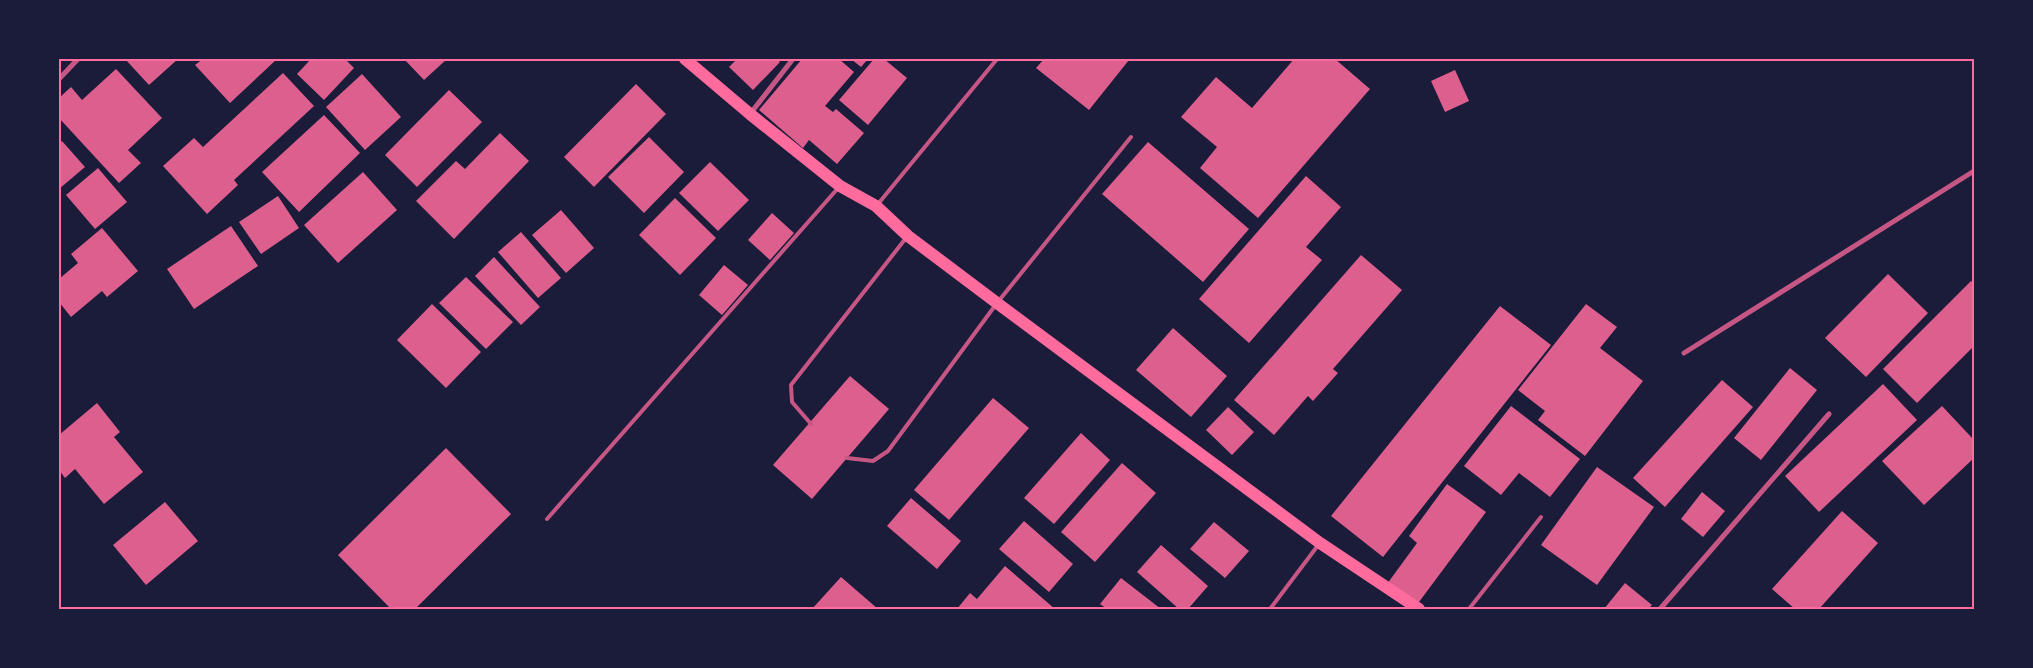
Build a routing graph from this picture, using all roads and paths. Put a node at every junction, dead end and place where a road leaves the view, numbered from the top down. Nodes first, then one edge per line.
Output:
1 (78, 59) edge
2 (685, 59) edge
3 (793, 59) edge
4 (997, 59) edge
5 (59, 79) edge
6 (750, 114) junction
7 (1131, 137) dead end
8 (1974, 171) edge
9 (840, 186) junction
10 (876, 206) junction
11 (908, 236) junction
12 (997, 303) junction
13 (1684, 352) dead end
14 (1829, 414) dead end
15 (810, 424) dead end
16 (847, 458) dead end
17 (1541, 517) dead end
18 (547, 519) dead end
19 (1320, 542) junction
20 (1270, 609) edge
21 (1419, 609) edge
22 (1469, 609) edge
23 (1660, 609) edge

1 - 5 street
2 - 6 main road
3 - 6 street
4 - 10 lane
6 - 9 main road
7 - 12 lane
8 - 13 street
9 - 10 main road
9 - 18 lane
10 - 11 main road
11 - 12 main road
11 - 15 lane
12 - 16 lane
12 - 19 main road
14 - 23 street
17 - 22 lane
19 - 20 lane
19 - 21 main road

